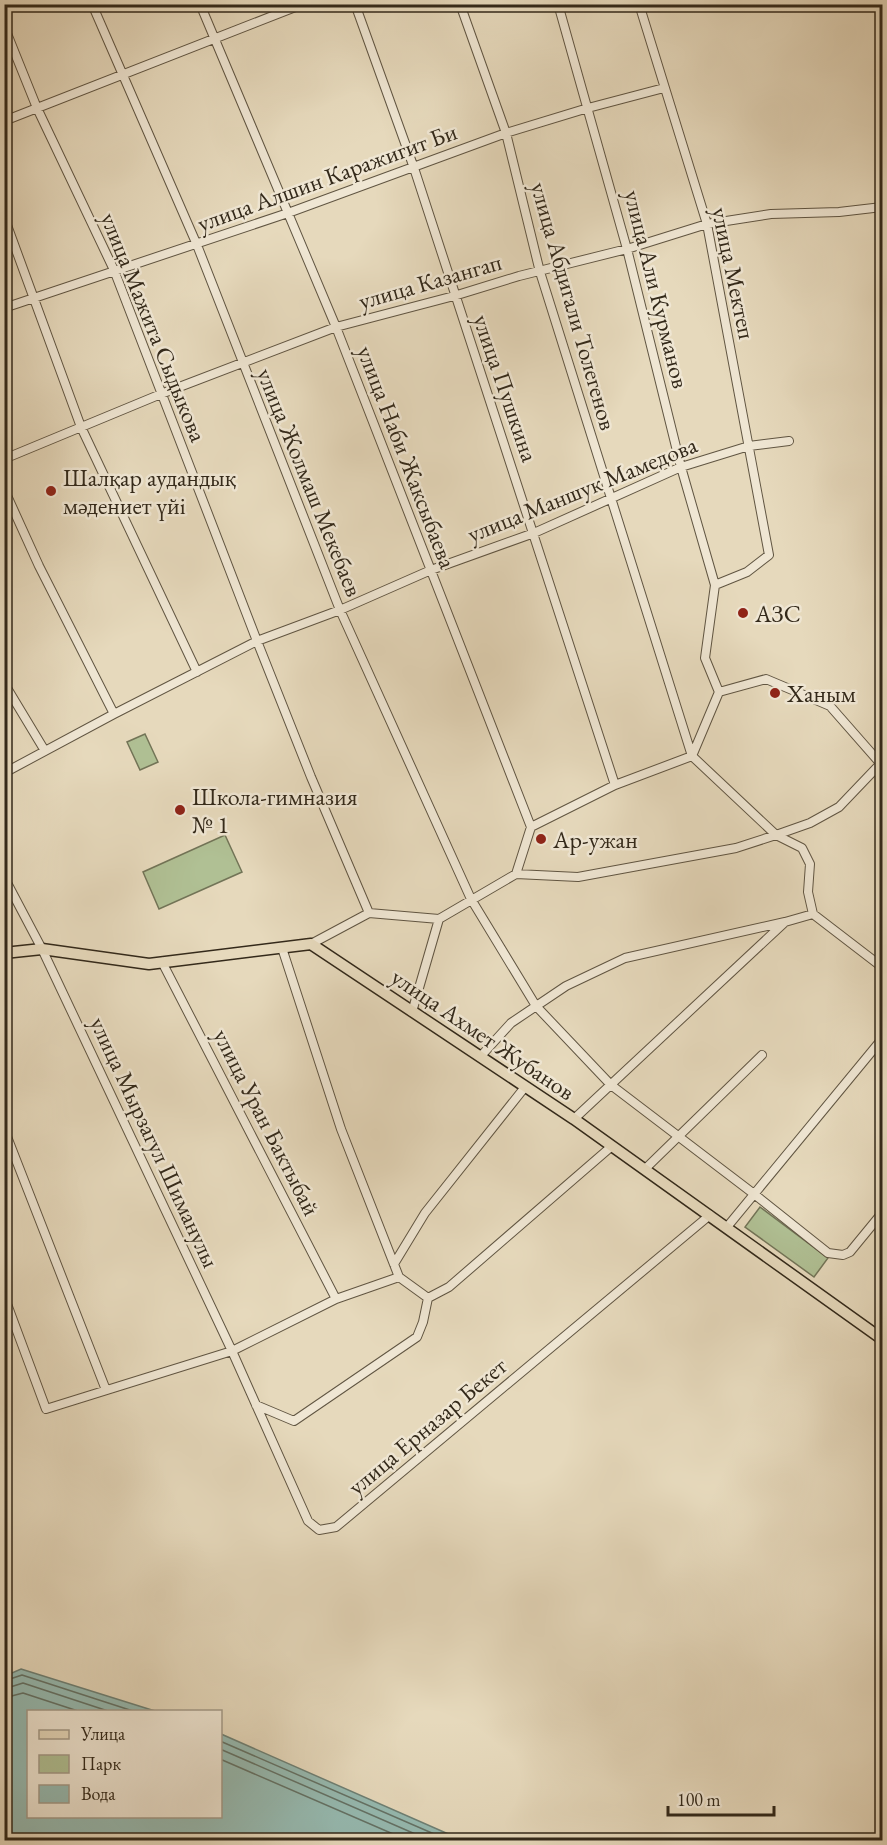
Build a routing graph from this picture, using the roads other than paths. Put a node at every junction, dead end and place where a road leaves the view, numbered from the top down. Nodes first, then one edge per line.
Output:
1 (92, 4) edge
2 (200, 4) edge
3 (303, 4) edge
4 (355, 4) edge
5 (460, 4) edge
6 (558, 4) edge
7 (639, 4) edge
8 (4, 26) edge
9 (214, 39) junction
10 (123, 74) junction
11 (664, 88) junction
12 (37, 108) junction
13 (588, 108) junction
14 (4, 121) edge
15 (506, 133) junction
16 (414, 168) junction
17 (882, 207) edge
18 (288, 213) junction
19 (4, 217) edge
20 (707, 224) junction
21 (198, 244) junction
22 (627, 249) junction
23 (114, 270) junction
24 (540, 272) junction
25 (454, 296) junction
26 (34, 298) junction
27 (4, 308) edge
28 (336, 327) junction
29 (242, 363) junction
30 (161, 393) junction
31 (81, 427) junction
32 (789, 441) dead end
33 (749, 446) junction
34 (4, 459) edge
35 (681, 467) junction
36 (4, 489) edge
37 (611, 497) junction
38 (534, 533) junction
39 (430, 570) junction
40 (715, 585) junction
41 (340, 610) junction
42 (257, 641) junction
43 (197, 672) junction
44 (4, 683) edge
45 (719, 692) junction
46 (114, 714) junction
47 (45, 751) junction
48 (692, 756) junction
49 (881, 763) edge
50 (4, 773) edge
51 (615, 785) junction
52 (531, 827) junction
53 (776, 835) junction
54 (516, 874) junction
55 (4, 877) edge
56 (471, 899) junction
57 (369, 913) junction
58 (813, 914) junction
59 (439, 919) junction
60 (785, 922) junction
61 (311, 944) junction
62 (282, 948) junction
63 (42, 949) junction
64 (4, 953) edge
65 (162, 962) junction
66 (882, 967) edge
67 (536, 1006) junction
68 (412, 1012) junction
69 (882, 1039) edge
70 (762, 1055) dead end
71 (480, 1057) junction
72 (611, 1084) junction
73 (525, 1087) junction
74 (574, 1119) junction
75 (4, 1129) edge
76 (679, 1136) junction
77 (612, 1146) junction
78 (645, 1169) junction
79 (754, 1194) junction
80 (882, 1213) edge
81 (710, 1215) junction
82 (727, 1227) junction
83 (394, 1264) junction
84 (399, 1277) junction
85 (4, 1296) edge
86 (428, 1298) junction
87 (336, 1299) junction
88 (882, 1339) edge
89 (232, 1351) junction
90 (106, 1390) junction
91 (256, 1405) junction

1 - 10 street, улица Жолмаш Мекебаев
2 - 9 street, улица Наби Жаксыбаева
3 - 9 street
4 - 16 street, улица Пушкина
5 - 15 street, улица Абдигали Толегенов
6 - 13 street, улица Али Курманов
7 - 11 street, улица Мектеп
8 - 12 street, улица Мажита Сыдыкова
9 - 10 street
9 - 18 street, улица Наби Жаксыбаева
10 - 12 street
10 - 21 street, улица Жолмаш Мекебаев
11 - 13 street, улица Алшин Каражигит Би
11 - 20 street, улица Мектеп
12 - 14 street
12 - 23 street, улица Мажита Сыдыкова
13 - 15 street, улица Алшин Каражигит Би
13 - 22 street, улица Али Курманов
15 - 16 street, улица Алшин Каражигит Би
15 - 24 street, улица Абдигали Толегенов
16 - 18 street, улица Алшин Каражигит Би
16 - 25 street, улица Пушкина
17 - 20 street, улица Казангап
18 - 21 street, улица Алшин Каражигит Би
18 - 28 street, улица Наби Жаксыбаева
19 - 26 street
20 - 22 street, улица Казангап
20 - 33 street, улица Мектеп
21 - 23 street, улица Алшин Каражигит Би
21 - 29 street, улица Жолмаш Мекебаев
22 - 24 street, улица Казангап
22 - 35 street, улица Али Курманов
23 - 26 street, улица Алшин Каражигит Би
23 - 30 street, улица Мажита Сыдыкова
24 - 25 street, улица Казангап
24 - 37 street, улица Абдигали Толегенов
25 - 28 street, улица Казангап
25 - 38 street, улица Пушкина
26 - 27 street, улица Алшин Каражигит Би
26 - 31 street
28 - 29 street, улица Казангап
28 - 39 street, улица Наби Жаксыбаева
29 - 30 street, улица Казангап
29 - 41 street, улица Жолмаш Мекебаев
30 - 31 street, улица Казангап
30 - 42 street, улица Мажита Сыдыкова
31 - 34 street, улица Казангап
31 - 43 street
32 - 33 street, улица Маншук Мамедова
33 - 35 street, улица Маншук Мамедова
33 - 40 street, улица Мектеп
35 - 37 street, улица Маншук Мамедова
35 - 40 street, улица Али Курманов
36 - 46 street
37 - 38 street, улица Маншук Мамедова
37 - 48 street, улица Абдигали Толегенов
38 - 39 street, улица Маншук Мамедова
38 - 51 street, улица Пушкина
39 - 41 street, улица Маншук Мамедова
39 - 52 street, улица Наби Жаксыбаева
40 - 45 street
41 - 42 street, улица Маншук Мамедова
41 - 56 street, улица Жолмаш Мекебаев
42 - 43 street, улица Маншук Мамедова
42 - 57 street, улица Мажита Сыдыкова
43 - 46 street, улица Маншук Мамедова
44 - 47 street
45 - 48 street
45 - 49 street
46 - 47 street, улица Маншук Мамедова
47 - 50 street, улица Маншук Мамедова
48 - 51 street
48 - 53 street
49 - 53 street
51 - 52 street
52 - 54 street
53 - 54 street
53 - 58 street
54 - 56 street
55 - 63 street, улица Мырзагул Шиманулы
56 - 59 street
56 - 67 street, улица Жолмаш Мекебаев
57 - 59 street
57 - 61 street
58 - 60 street
58 - 66 street
59 - 68 street
60 - 67 street
60 - 72 street
61 - 62 main road
61 - 68 main road, улица Ахмет Жубанов
62 - 65 main road
62 - 83 street
63 - 64 main road
63 - 65 main road
63 - 89 street, улица Мырзагул Шиманулы
65 - 87 street, улица Уран Бактыбай
67 - 71 street
67 - 72 street, улица Жолмаш Мекебаев
68 - 71 main road, улица Ахмет Жубанов
69 - 79 street
70 - 76 street
71 - 73 main road, улица Ахмет Жубанов
72 - 74 street
72 - 76 street, улица Жолмаш Мекебаев
73 - 74 main road, улица Ахмет Жубанов
73 - 83 street
74 - 77 main road, улица Ахмет Жубанов
75 - 90 street
76 - 78 street
76 - 79 street, улица Жолмаш Мекебаев
77 - 78 main road, улица Ахмет Жубанов
77 - 86 street
78 - 81 main road, улица Ахмет Жубанов
79 - 80 street, улица Жолмаш Мекебаев
79 - 82 street
81 - 82 main road, улица Ахмет Жубанов
81 - 91 street, улица Ерназар Бекет
82 - 88 main road, улица Ахмет Жубанов
83 - 84 street
84 - 86 street
84 - 87 street
85 - 90 street
86 - 91 street
87 - 89 street
89 - 90 street
89 - 91 street, улица Ерназар Бекет

